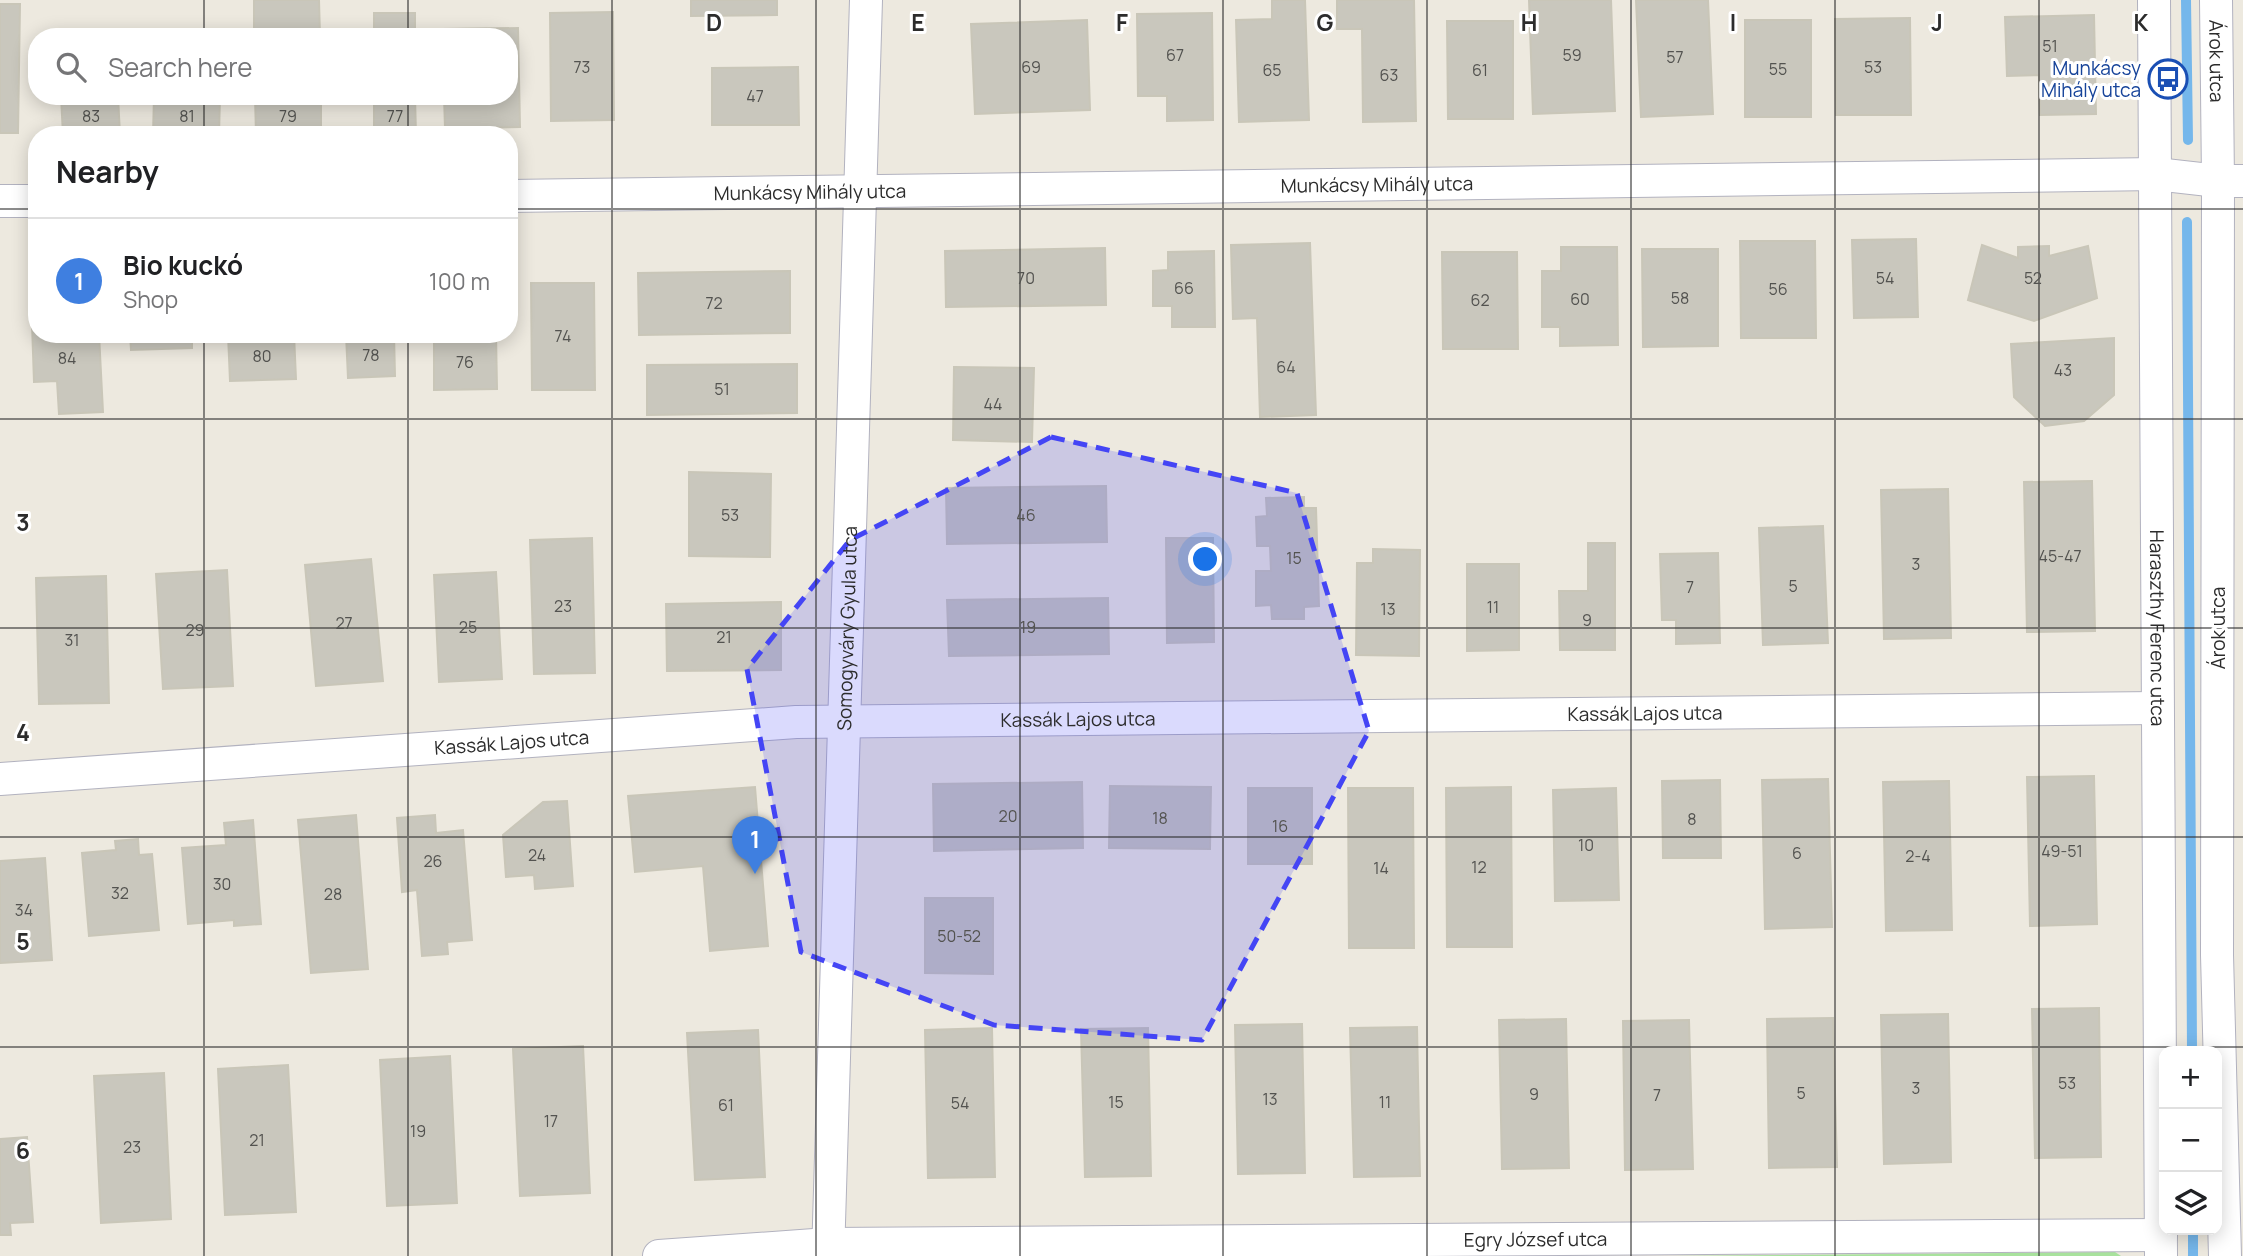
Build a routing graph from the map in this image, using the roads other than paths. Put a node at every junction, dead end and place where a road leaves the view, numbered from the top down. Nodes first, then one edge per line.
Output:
1 (866, 0) edge
2 (2154, 0) edge
3 (2216, 0) edge
4 (2156, 174) junction
5 (2231, 181) edge
6 (861, 193) junction
7 (518, 196) edge
8 (0, 201) edge
9 (28, 201) edge
10 (2231, 577) edge
11 (2157, 708) junction
12 (845, 722) junction
13 (0, 779) edge
14 (2230, 955) edge
15 (2161, 1245) edge
16 (1521, 1247) edge
17 (828, 1250) edge
18 (659, 1256) edge
19 (2225, 1256) edge

1 - 6 street, Somogyváry Gyula utca
2 - 4 street, Haraszthy Ferenc utca
3 - 5 street, Árok utca
4 - 5 street, Munkácsy Mihály utca
4 - 6 street, Munkácsy Mihály utca
4 - 11 street, Haraszthy Ferenc utca
5 - 10 street, Árok utca
6 - 7 street, Munkácsy Mihály utca
6 - 12 street, Somogyváry Gyula utca
8 - 9 street
10 - 14 street, Árok utca
11 - 12 street, Kassák Lajos utca
11 - 15 street, Haraszthy Ferenc utca
12 - 13 street, Kassák Lajos utca
12 - 17 street, Somogyváry Gyula utca
14 - 19 street, Árok utca
15 - 16 street, Egry József utca
16 - 17 street, Egry József utca
17 - 18 street, Egry József utca

